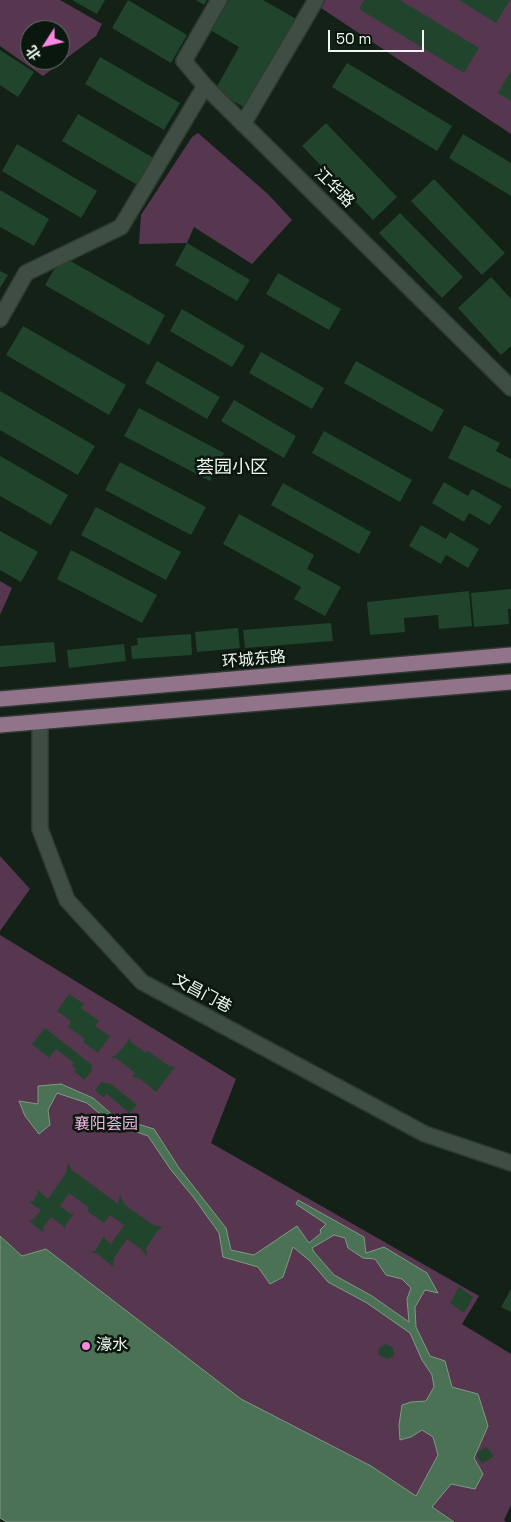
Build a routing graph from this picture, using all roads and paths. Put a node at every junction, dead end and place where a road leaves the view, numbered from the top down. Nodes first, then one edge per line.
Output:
1 (219, 0) edge
2 (316, 0) edge
3 (205, 86) junction
4 (243, 124) junction
5 (0, 319) edge
6 (511, 388) edge
7 (511, 655) edge
8 (511, 682) edge
9 (0, 699) edge
10 (40, 722) junction
11 (0, 725) edge
12 (511, 1163) edge

1 - 3 street, 江华路
2 - 4 street
3 - 4 street, 江华路
3 - 5 street
4 - 6 street, 江华路
7 - 9 main road, 环城东路
8 - 10 main road
10 - 11 main road
10 - 12 street, 文昌门巷

